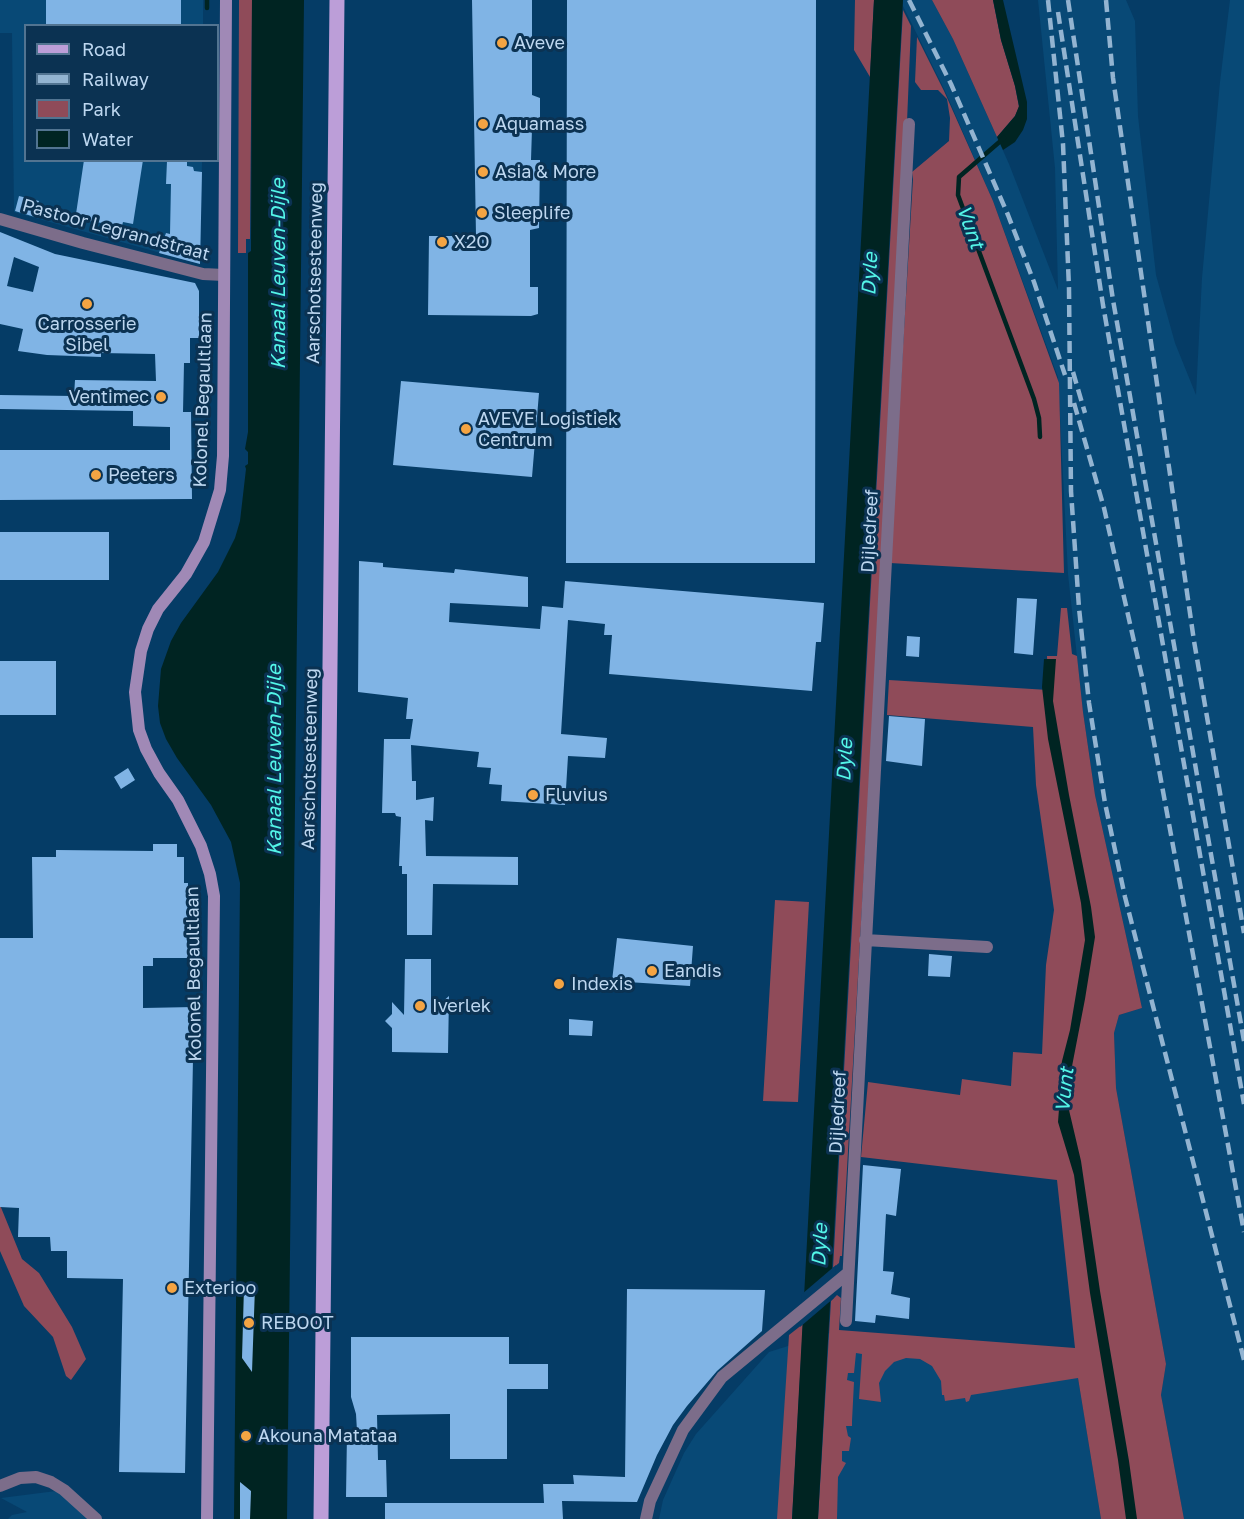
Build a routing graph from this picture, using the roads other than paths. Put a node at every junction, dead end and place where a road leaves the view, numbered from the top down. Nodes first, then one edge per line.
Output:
1 (226, 0) edge
2 (337, 0) edge
3 (909, 124) dead end
4 (0, 219) edge
5 (224, 275) junction
6 (865, 940) junction
7 (987, 947) dead end
8 (848, 1279) junction
9 (846, 1321) dead end
10 (0, 1486) edge
11 (96, 1519) edge
12 (207, 1519) edge
13 (321, 1519) edge
14 (646, 1519) edge

1 - 5 street, Kolonel Begaultlaan
2 - 13 main road, Aarschotsesteenweg
3 - 6 street, Dijledreef
4 - 5 street, Pastoor Legrandstraat
5 - 12 street, Kolonel Begaultlaan
6 - 7 street
6 - 8 street, Dijledreef
8 - 9 street, Dijledreef
8 - 14 street
10 - 11 street

